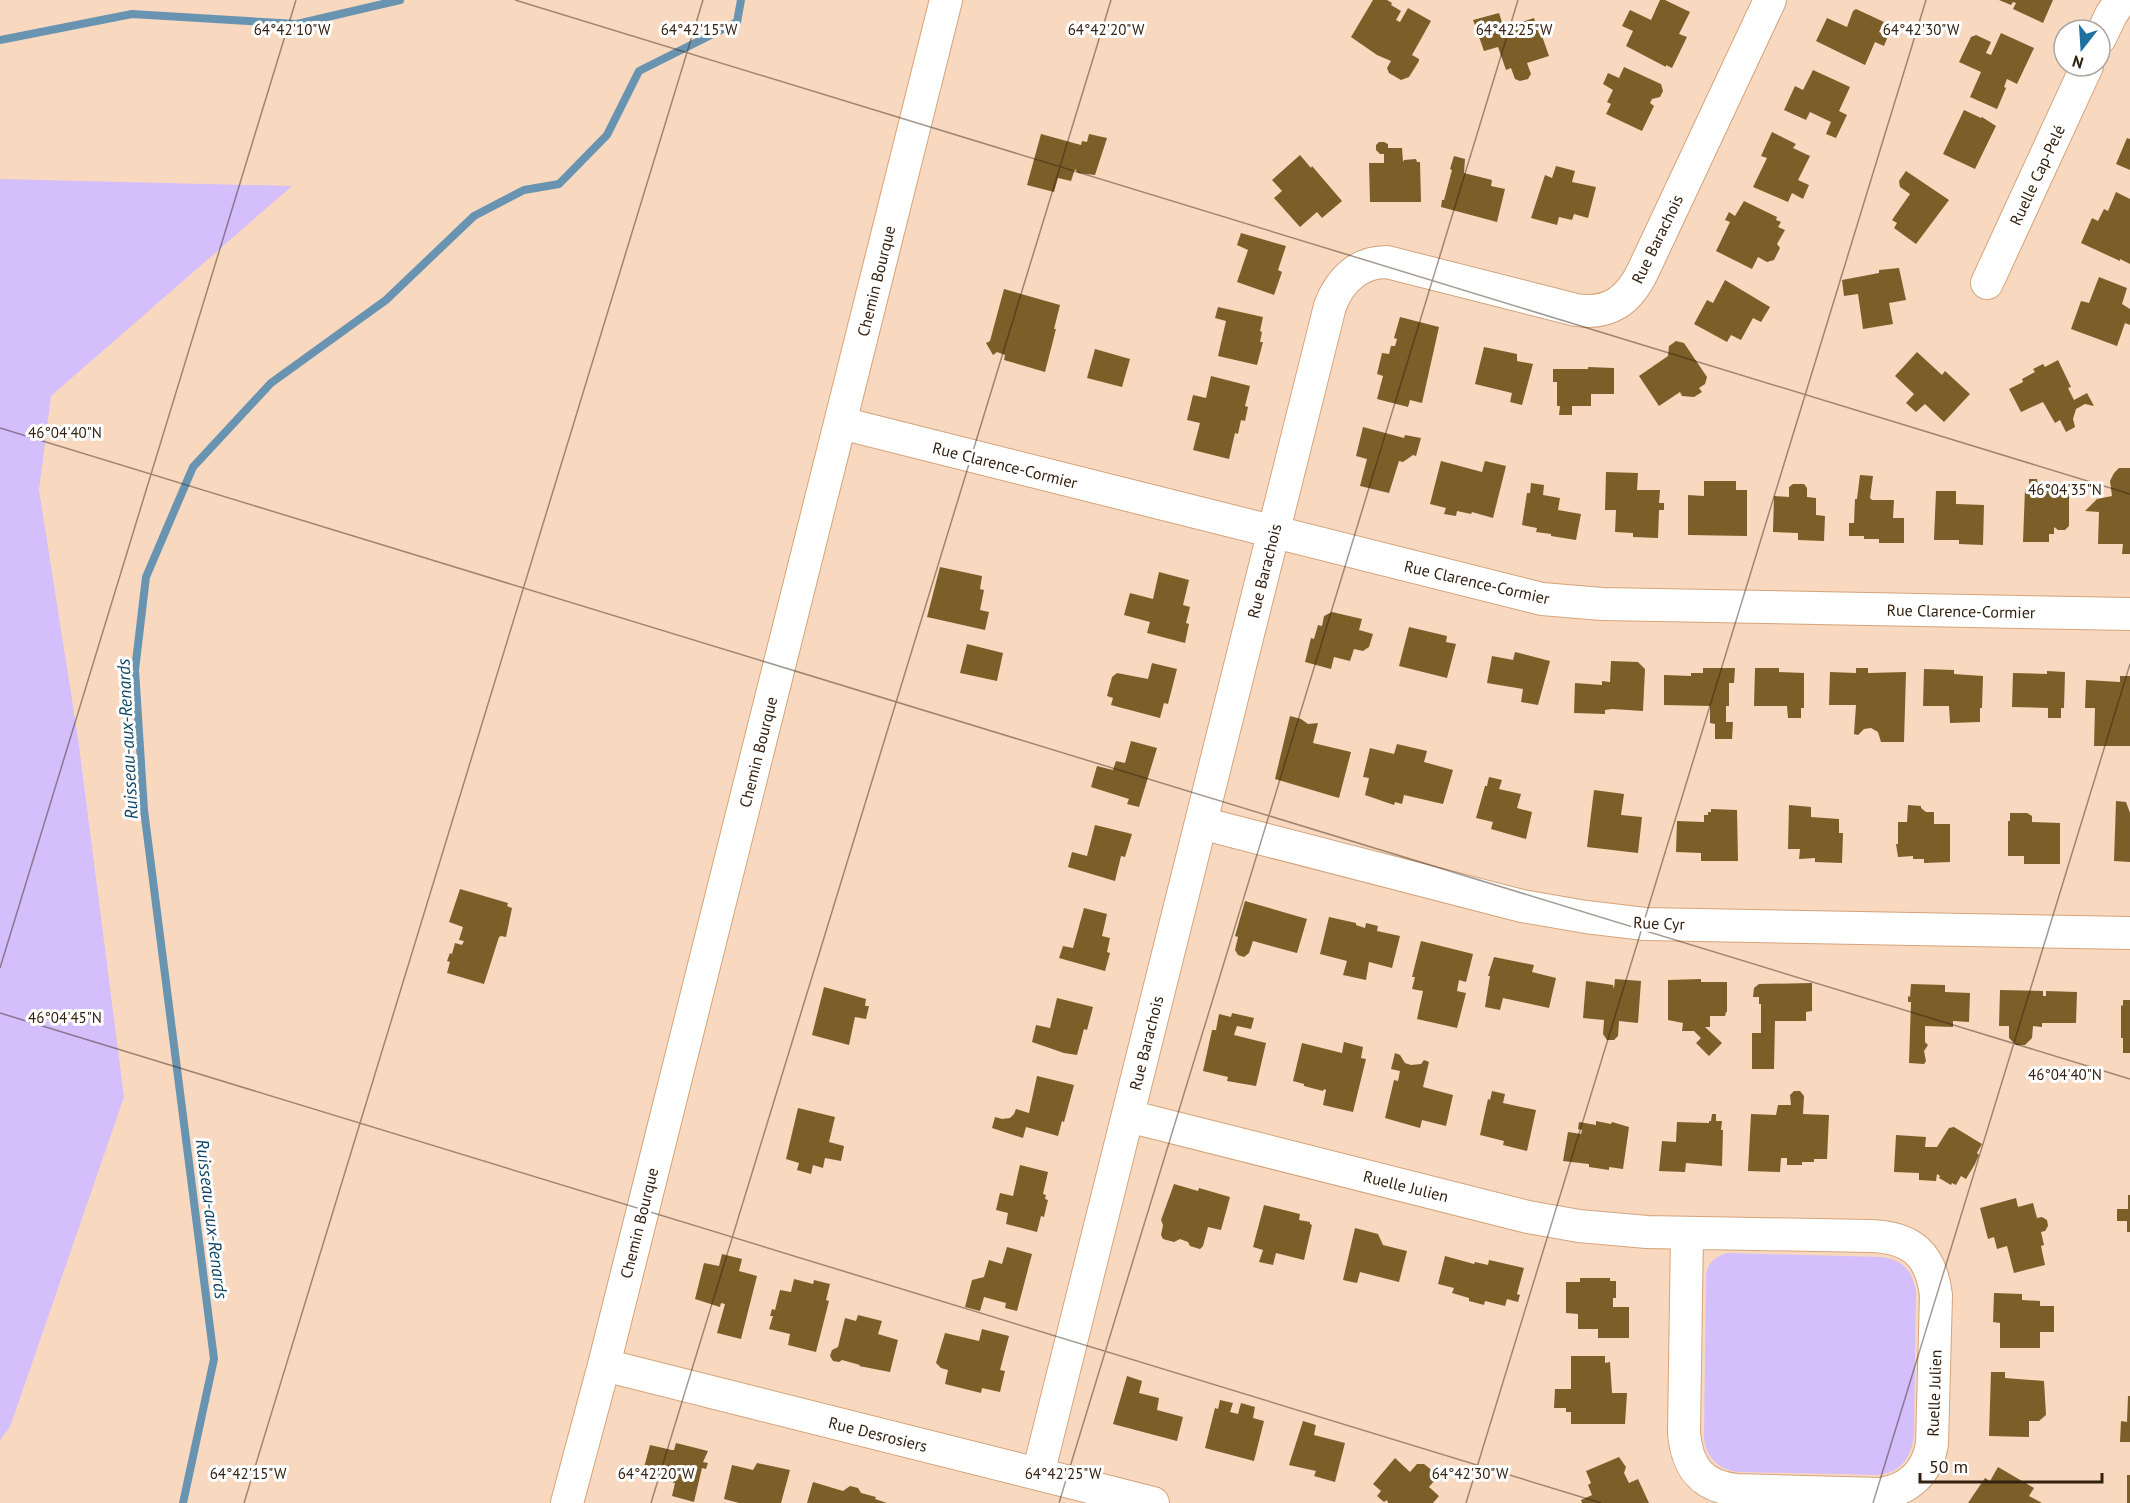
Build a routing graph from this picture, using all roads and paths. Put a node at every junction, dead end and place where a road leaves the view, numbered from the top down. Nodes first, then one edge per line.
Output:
1 (946, 0) edge
2 (1770, 0) edge
3 (2121, 0) edge
4 (2109, 18) edge
5 (2081, 78) edge
6 (1987, 283) dead end
7 (841, 423) junction
8 (1273, 532) junction
9 (2130, 614) edge
10 (1201, 823) junction
11 (2130, 933) edge
12 (1128, 1116) junction
13 (1687, 1233) junction
14 (604, 1365) junction
15 (1038, 1474) junction
16 (567, 1503) edge
17 (1153, 1503) edge

1 - 7 street, Chemin Bourque
2 - 8 street, Rue Barachois
3 - 4 street
5 - 6 street, Ruelle Cap-Pelé
7 - 8 street, Rue Clarence-Cormier
7 - 14 street, Chemin Bourque
8 - 9 street, Rue Clarence-Cormier
8 - 10 street, Rue Barachois
10 - 11 street, Rue Cyr
10 - 12 street, Rue Barachois
12 - 13 street, Ruelle Julien
12 - 15 street, Rue Barachois
13 - 13 street, Ruelle Julien
14 - 15 street, Rue Desrosiers
14 - 16 street, Chemin Bourque
15 - 17 street, Rue Desrosiers

